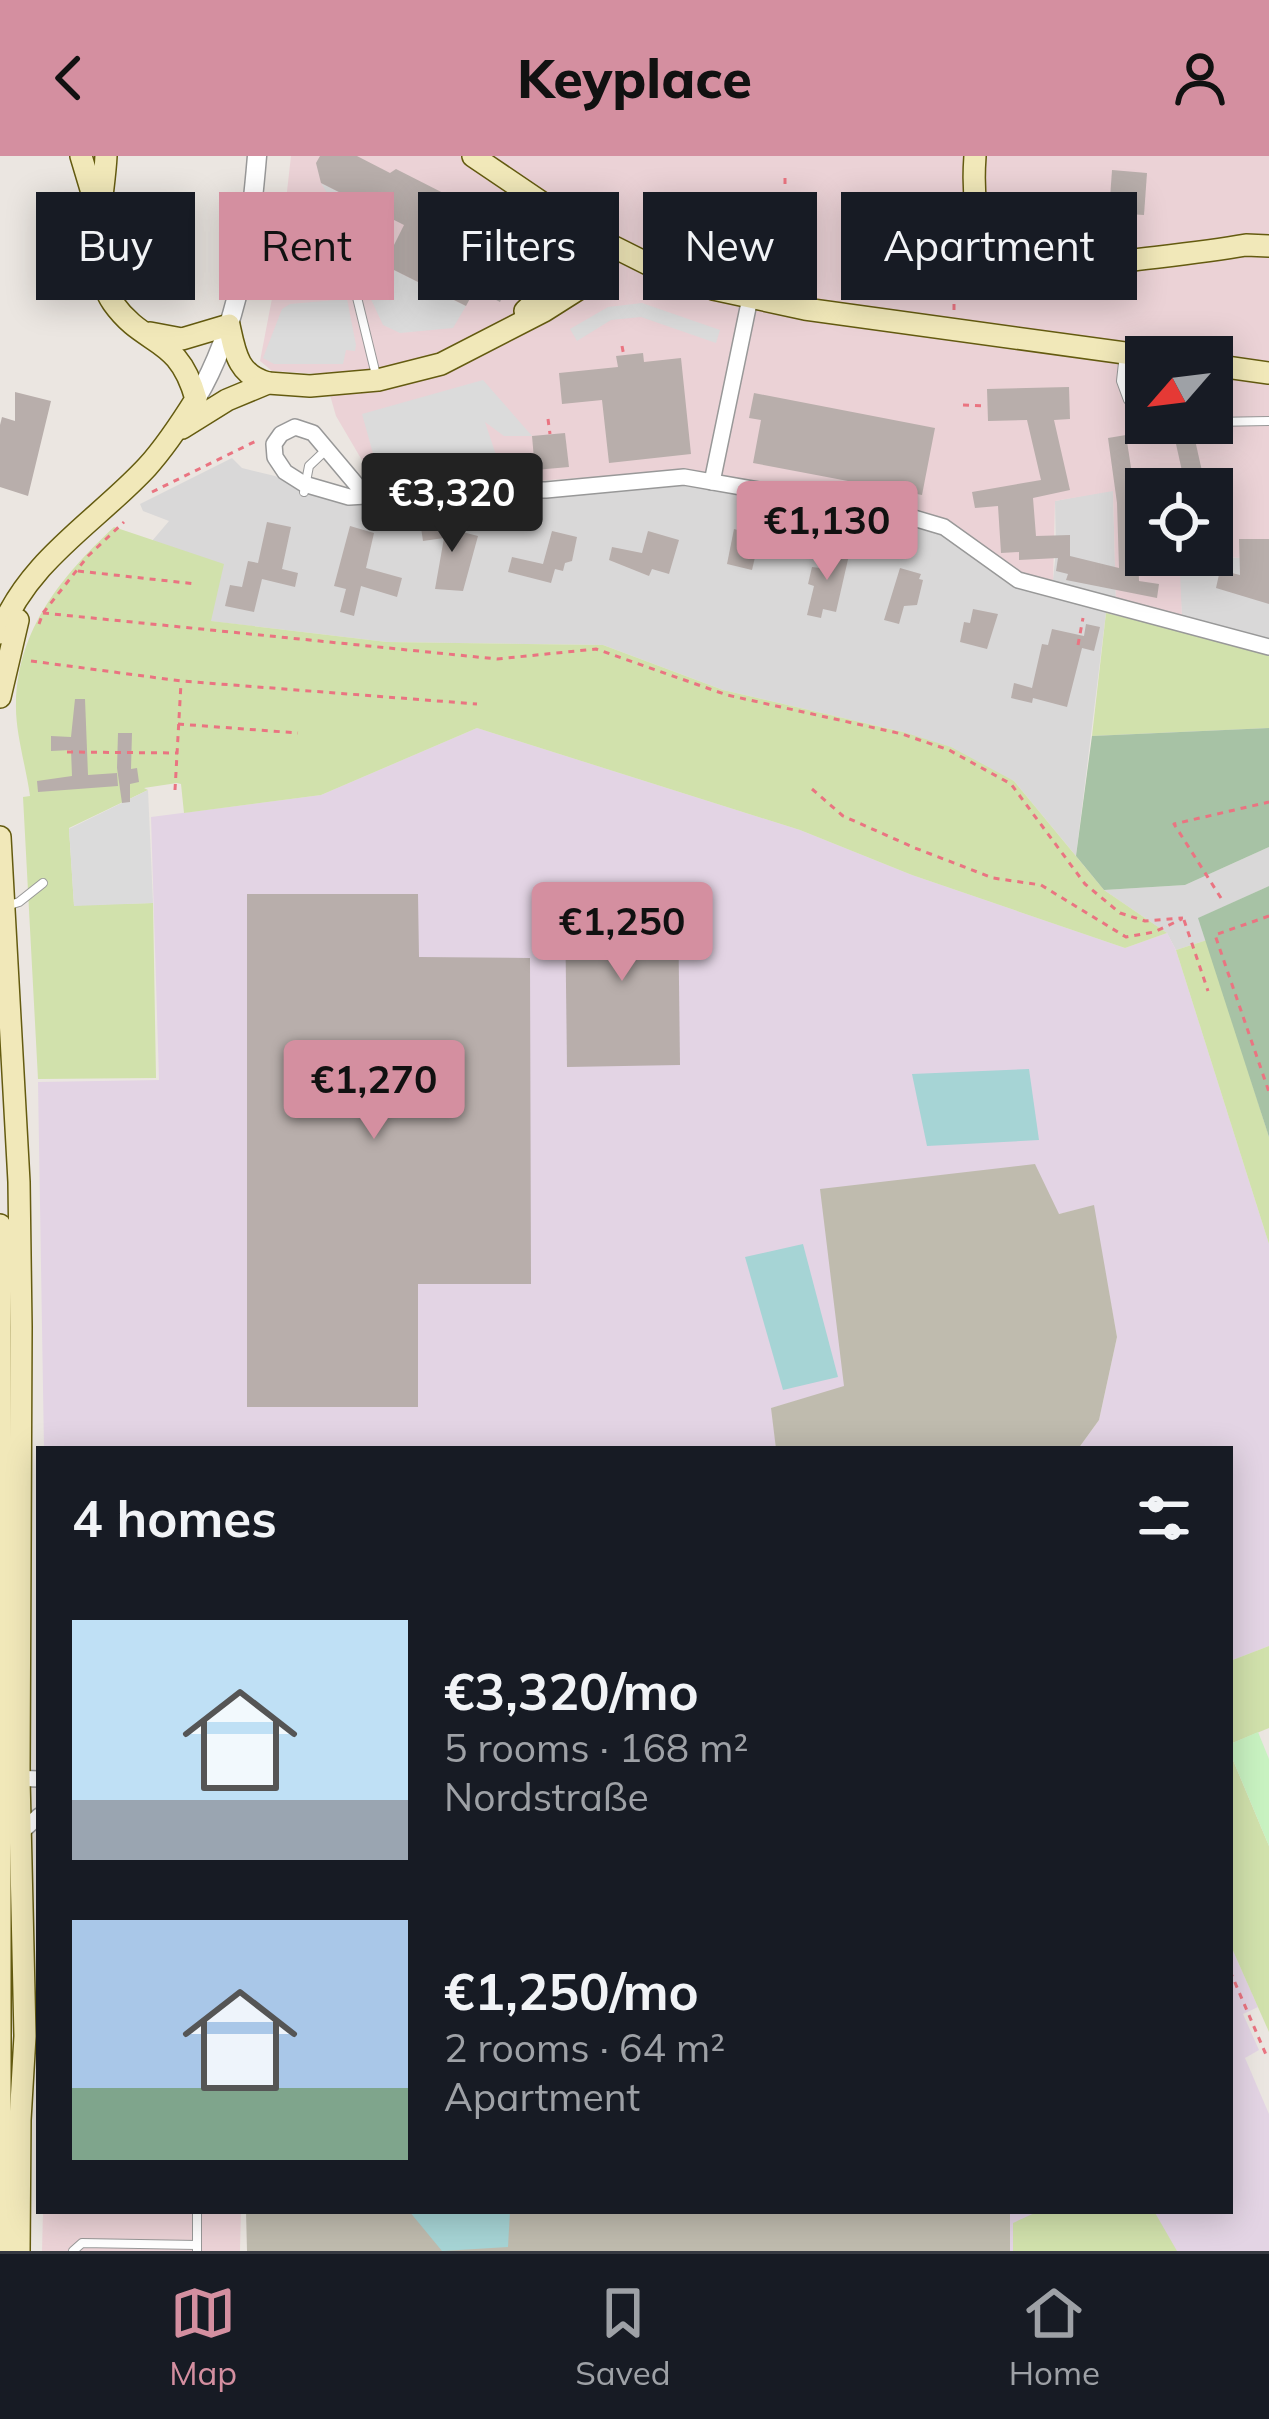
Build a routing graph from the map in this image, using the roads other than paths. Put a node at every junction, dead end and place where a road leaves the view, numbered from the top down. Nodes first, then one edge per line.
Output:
1 (81, 156) edge
2 (106, 156) edge
3 (257, 156) edge
4 (473, 156) edge
5 (975, 156) edge
6 (92, 192) edge
7 (103, 192) edge
8 (526, 192) edge
9 (1269, 246) edge
10 (111, 300) edge
11 (358, 300) edge
12 (537, 300) edge
13 (559, 300) edge
14 (750, 300) edge
15 (762, 300) edge
16 (229, 326) junction
17 (144, 331) junction
18 (501, 334) junction
19 (1124, 353) joint
20 (1233, 368) edge
21 (1269, 373) edge
22 (378, 380) junction
23 (268, 383) junction
24 (1125, 391) edge
25 (196, 399) junction
26 (1269, 421) edge
27 (1233, 422) edge
28 (176, 432) junction
29 (328, 448) junction
30 (712, 482) junction
31 (304, 488) junction
32 (366, 496) junction
33 (26, 590) junction
34 (0, 633) edge
35 (1269, 647) edge
36 (0, 697) edge
37 (0, 837) edge
38 (43, 883) dead end
39 (3, 907) edge
40 (0, 1225) edge
41 (7, 1390) edge
42 (20, 1753) edge
43 (20, 1778) edge
44 (36, 1819) edge
45 (20, 1833) junction
46 (7, 2119) edge
47 (197, 2214) edge
48 (196, 2248) edge
49 (0, 2251) edge
50 (19, 2251) edge
51 (74, 2251) edge

1 - 6 main road
2 - 7 main road
3 - 16 street
4 - 8 main road
5 - 9 main road
10 - 17 main road
11 - 22 lane
12 - 18 main road
13 - 18 main road
14 - 30 street
15 - 19 main road
16 - 17 main road
16 - 23 main road
16 - 25 street
17 - 25 main road
18 - 22 main road
19 - 24 lane
20 - 21 main road
22 - 23 main road
23 - 28 main road
25 - 28 main road
26 - 27 lane
28 - 33 main road
29 - 31 lane
29 - 31 street
29 - 32 street
30 - 32 street
30 - 35 street
31 - 32 street
33 - 34 main road
33 - 36 main road
37 - 39 main road
38 - 39 lane
39 - 41 main road
40 - 41 main road
41 - 42 main road
42 - 43 main road
43 - 45 main road
43 - 46 main road
44 - 45 street
45 - 46 main road
46 - 49 main road
46 - 50 main road
47 - 48 lane
48 - 51 lane

